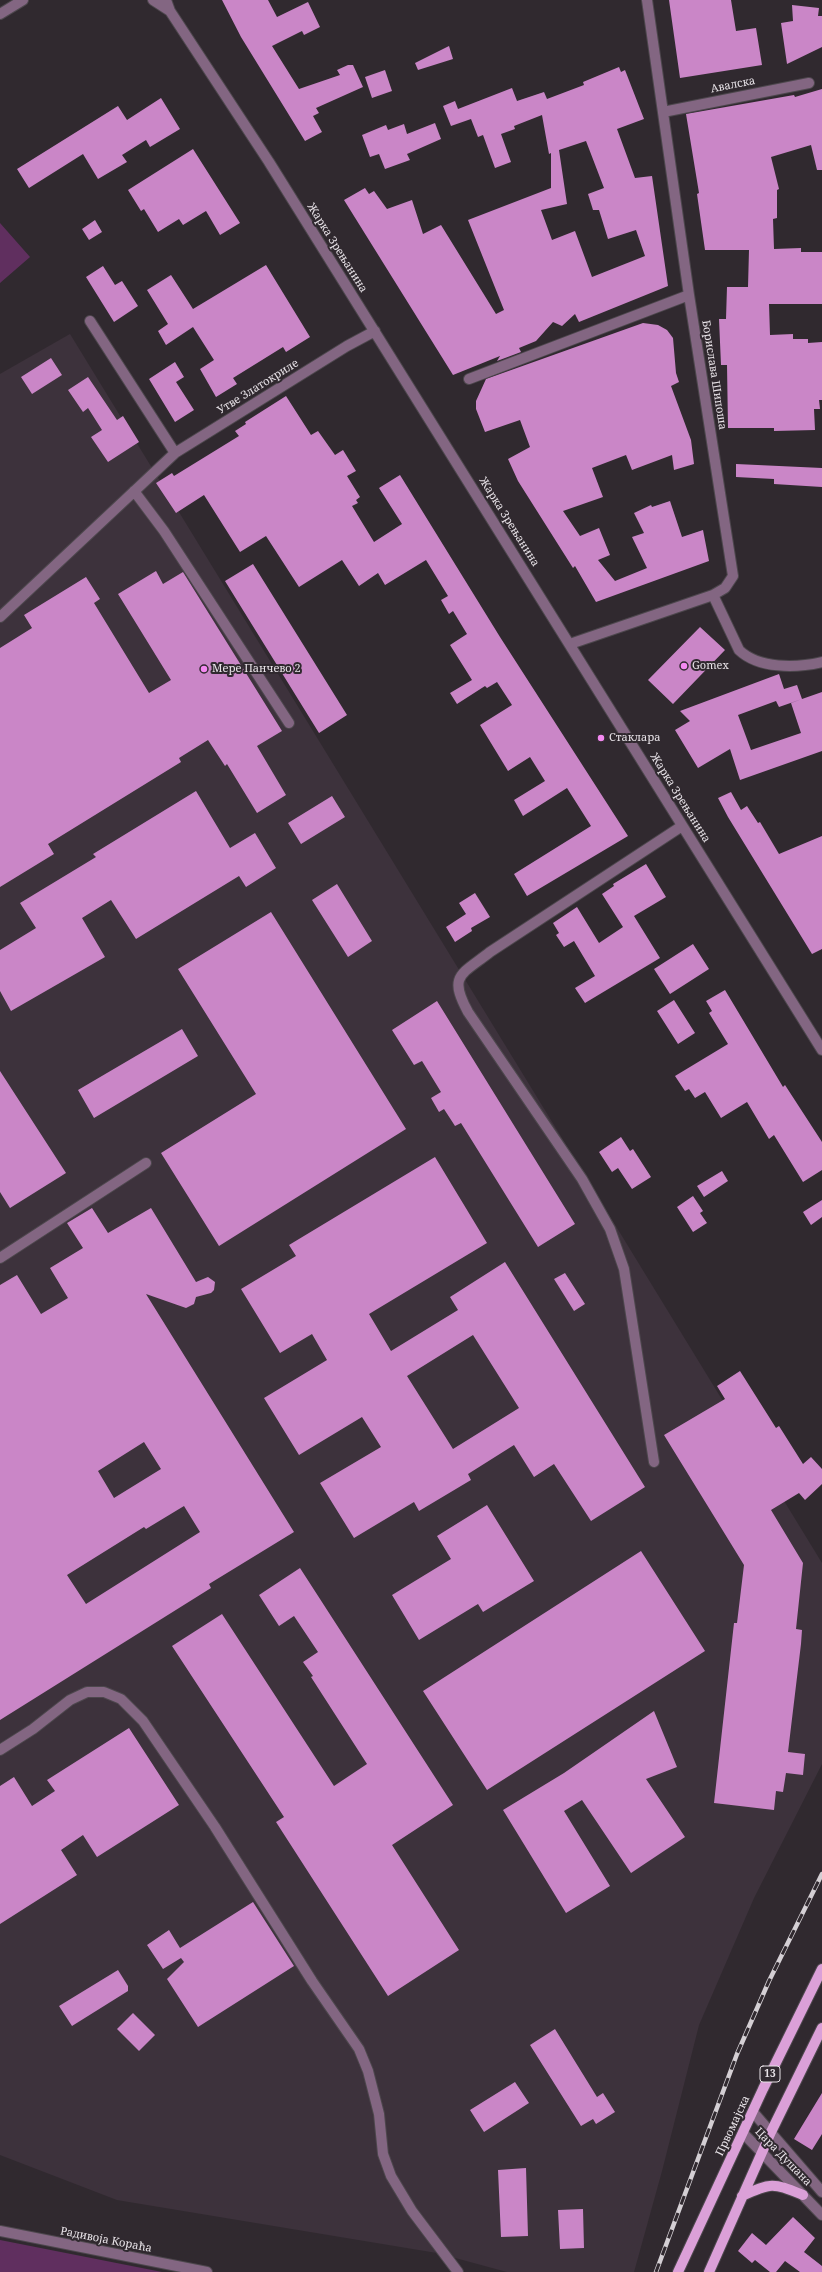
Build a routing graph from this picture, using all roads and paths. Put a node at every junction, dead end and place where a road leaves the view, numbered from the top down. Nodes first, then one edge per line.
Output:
1 (23, 0) edge
2 (153, 0) edge
3 (166, 0) edge
4 (647, 0) edge
5 (170, 11) junction
6 (0, 14) edge
7 (809, 83) dead end
8 (663, 112) junction
9 (689, 295) junction
10 (90, 321) dead end
11 (375, 331) junction
12 (469, 379) dead end
13 (175, 453) junction
14 (134, 491) junction
15 (713, 595) junction
16 (0, 617) edge
17 (570, 644) junction
18 (822, 662) edge
19 (289, 723) dead end
20 (682, 826) junction
21 (822, 1050) edge
22 (146, 1163) dead end
23 (0, 1258) edge
24 (654, 1462) dead end
25 (0, 1750) edge
26 (822, 1968) edge
27 (822, 2028) edge
28 (753, 2112) junction
29 (771, 2132) junction
30 (744, 2133) junction
31 (761, 2152) junction
32 (822, 2192) edge
33 (804, 2195) junction
34 (742, 2196) junction
35 (822, 2215) edge
36 (0, 2231) edge
37 (207, 2272) edge
38 (458, 2272) edge
39 (678, 2272) edge
40 (709, 2272) edge

1 - 6 street
2 - 5 street, Жарка Зрењанина
3 - 5 street, Жарка Зрењанина
4 - 8 street, Борислава Шипоша
5 - 11 street, Жарка Зрењанина
7 - 8 street, Авалска
8 - 9 street, Борислава Шипоша
9 - 12 street
9 - 15 street, Борислава Шипоша
10 - 13 street
11 - 13 street, Утве Златокриле
11 - 17 street, Жарка Зрењанина
13 - 14 street, Утве Златокриле
14 - 16 street, Утве Златокриле
14 - 19 street
15 - 17 street, Борислава Шипоша
15 - 18 street
17 - 20 street, Жарка Зрењанина
20 - 21 street, Жарка Зрењанина
20 - 24 street
22 - 23 street
25 - 38 street
26 - 28 main road, Првомајска / 13
27 - 29 main road, 13
28 - 29 street, Цара Душана
28 - 30 main road, Првомајска / 13
29 - 31 main road, 13
29 - 32 street, Цара Душана
30 - 31 street, Цара Душана
30 - 39 main road, Првомајска / 13
31 - 33 street, Цара Душана
31 - 34 main road, 13
33 - 34 main road
33 - 35 street, Цара Душана
34 - 40 main road, 13
36 - 37 street, Радивоја Кораћа

